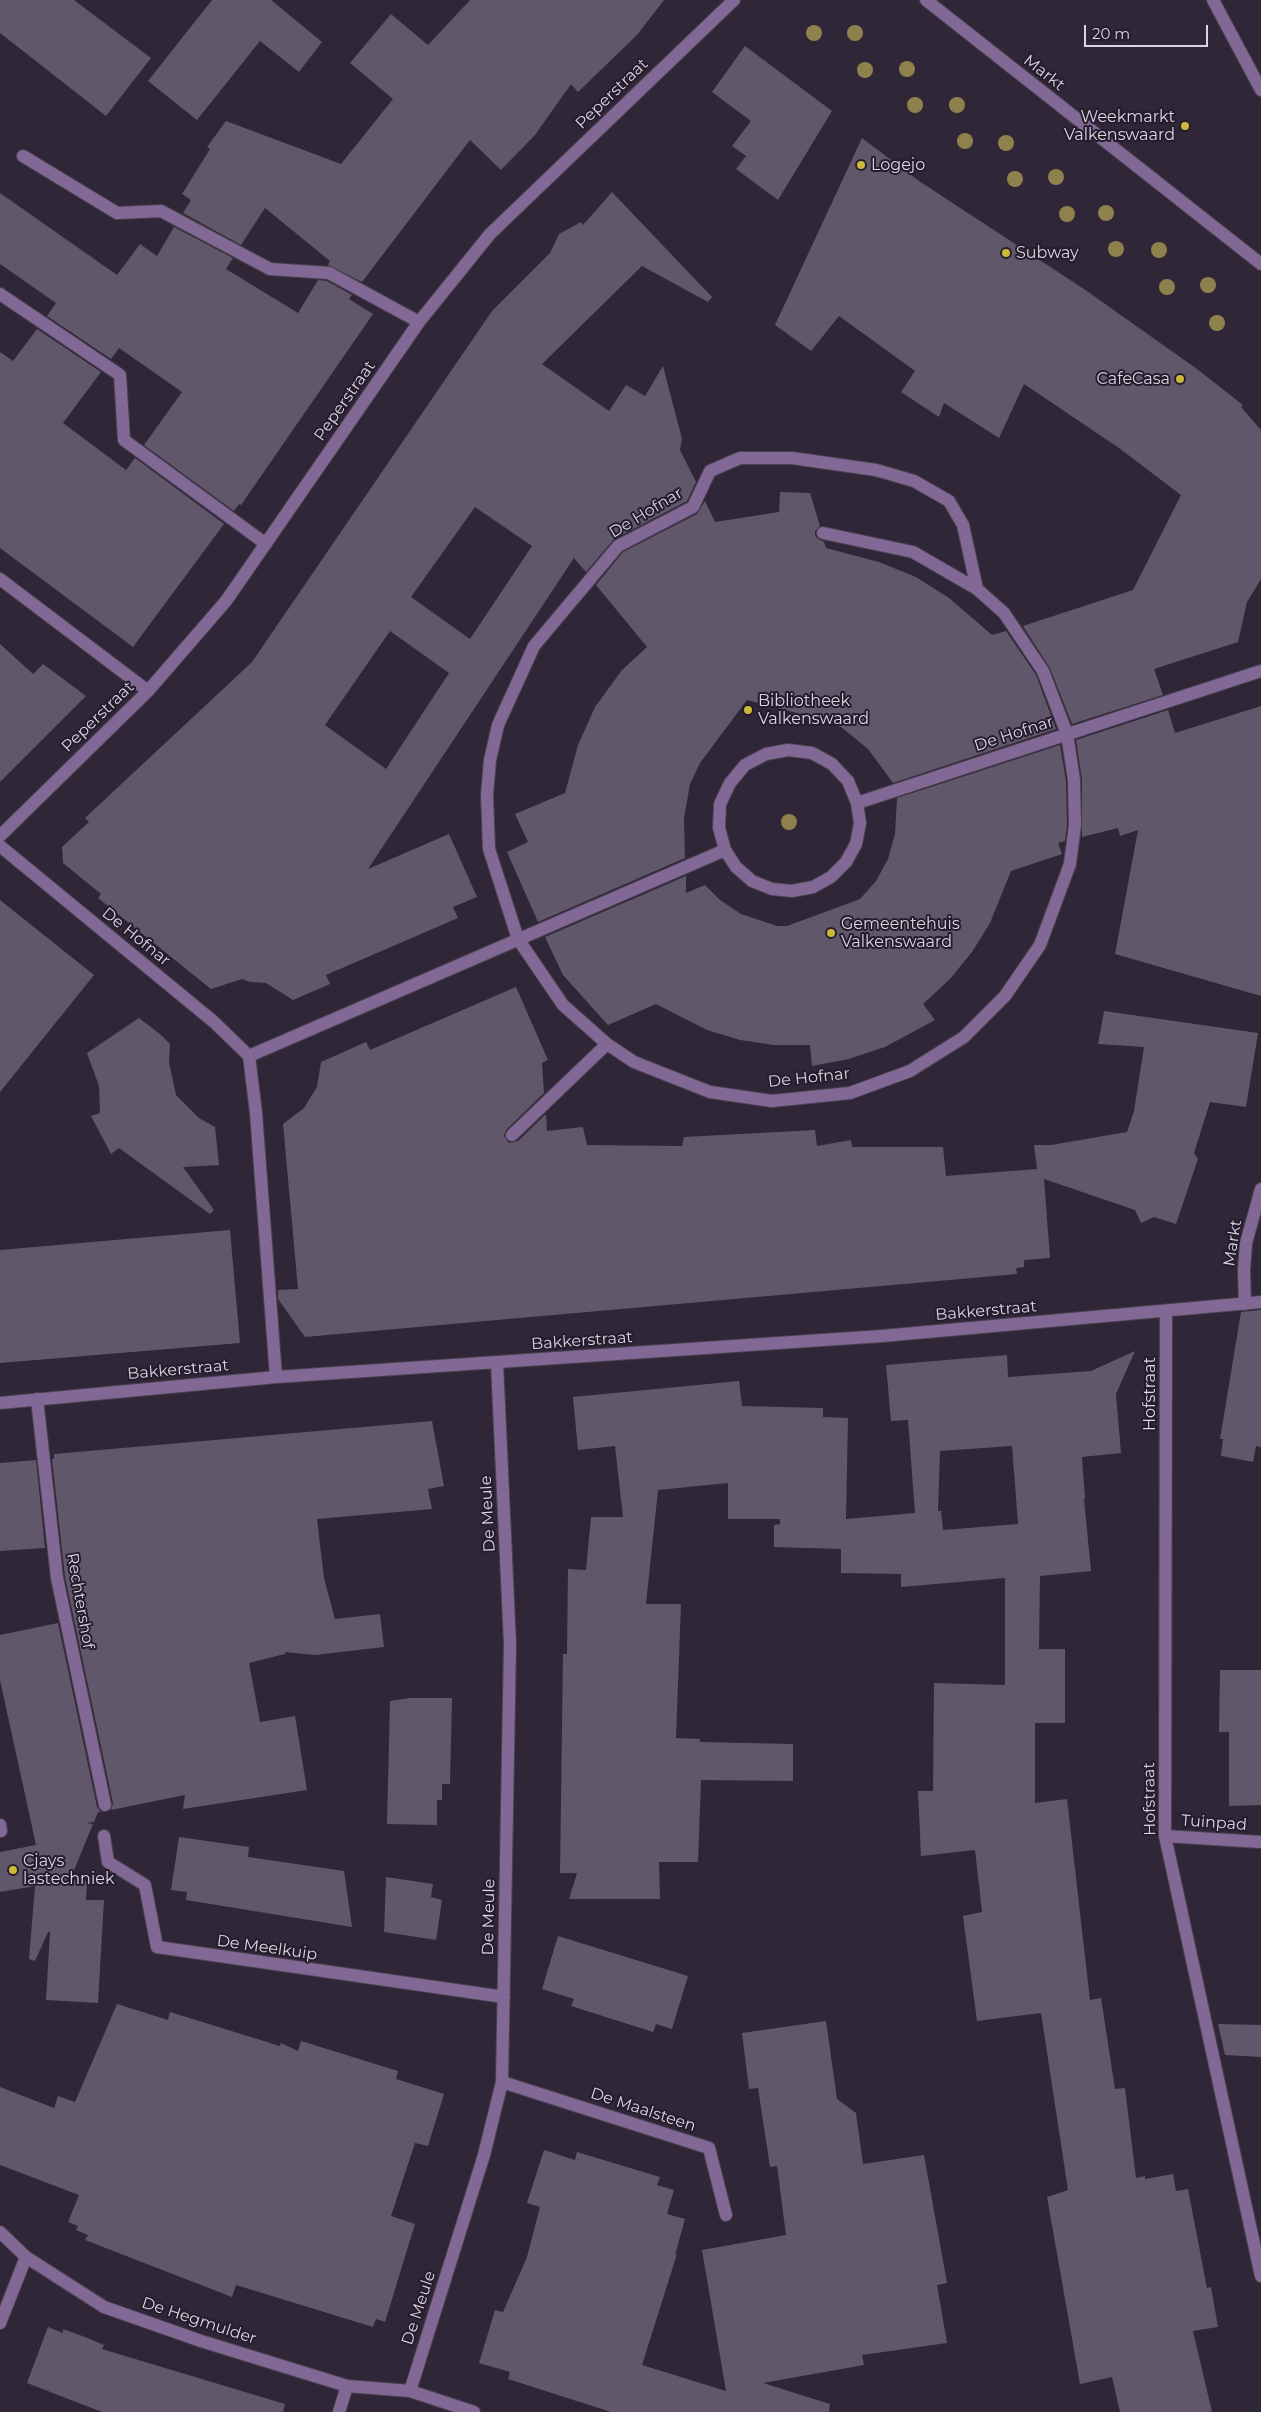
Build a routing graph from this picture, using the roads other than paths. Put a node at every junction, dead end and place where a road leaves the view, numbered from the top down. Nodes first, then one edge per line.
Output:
1 (734, 0) edge
2 (926, 0) edge
3 (1213, 0) edge
4 (1261, 90) edge
5 (22, 156) dead end
6 (1261, 264) edge
7 (0, 294) edge
8 (419, 322) junction
9 (823, 533) dead end
10 (266, 544) junction
11 (0, 579) edge
12 (976, 589) junction
13 (1261, 671) edge
14 (148, 691) junction
15 (1067, 734) junction
16 (857, 802) junction
17 (0, 836) edge
18 (0, 846) edge
19 (725, 850) junction
20 (518, 939) junction
21 (607, 1044) junction
22 (249, 1056) junction
23 (512, 1136) dead end
24 (1261, 1189) edge
25 (1261, 1302) edge
26 (1246, 1304) junction
27 (1166, 1312) junction
28 (497, 1363) junction
29 (276, 1377) junction
30 (37, 1399) junction
31 (0, 1403) edge
32 (105, 1806) dead end
33 (104, 1836) dead end
34 (1166, 1836) junction
35 (1261, 1842) edge
36 (504, 1997) junction
37 (502, 2082) junction
38 (726, 2214) dead end
39 (0, 2232) edge
40 (26, 2257) junction
41 (1261, 2276) edge
42 (0, 2323) edge
43 (347, 2386) junction
44 (410, 2391) junction
45 (339, 2412) edge
46 (474, 2412) edge

1 - 8 street, Peperstraat
2 - 6 street, Markt
3 - 4 street
5 - 8 street
7 - 10 street
8 - 10 street, Peperstraat
9 - 12 street
10 - 14 street, Peperstraat
11 - 14 street
12 - 15 street, De Hofnar
12 - 20 street, De Hofnar
13 - 15 street, De Hofnar
14 - 17 street, Peperstraat
15 - 16 street, De Hofnar
15 - 21 street, De Hofnar
16 - 19 street
16 - 19 street
18 - 22 street, De Hofnar
19 - 20 street
20 - 21 street, De Hofnar
20 - 22 street
21 - 23 street
22 - 29 street
24 - 26 street, Markt
25 - 26 street
26 - 27 street
27 - 28 street, Bakkerstraat
27 - 34 street, Hofstraat
28 - 29 street, Bakkerstraat
28 - 36 street, De Meule
29 - 30 street, Bakkerstraat
30 - 31 street, Bakkerstraat
30 - 32 street, Rechtershof
33 - 36 street, De Meelkuip
34 - 35 street, Tuinpad
34 - 41 street, Hofstraat
36 - 37 street, De Meule
37 - 38 street, De Maalsteen
37 - 44 street, De Meule
39 - 40 street, De Hegmulder
40 - 42 street
40 - 43 street, De Hegmulder
43 - 44 street, De Hegmulder
43 - 45 street
44 - 46 street

